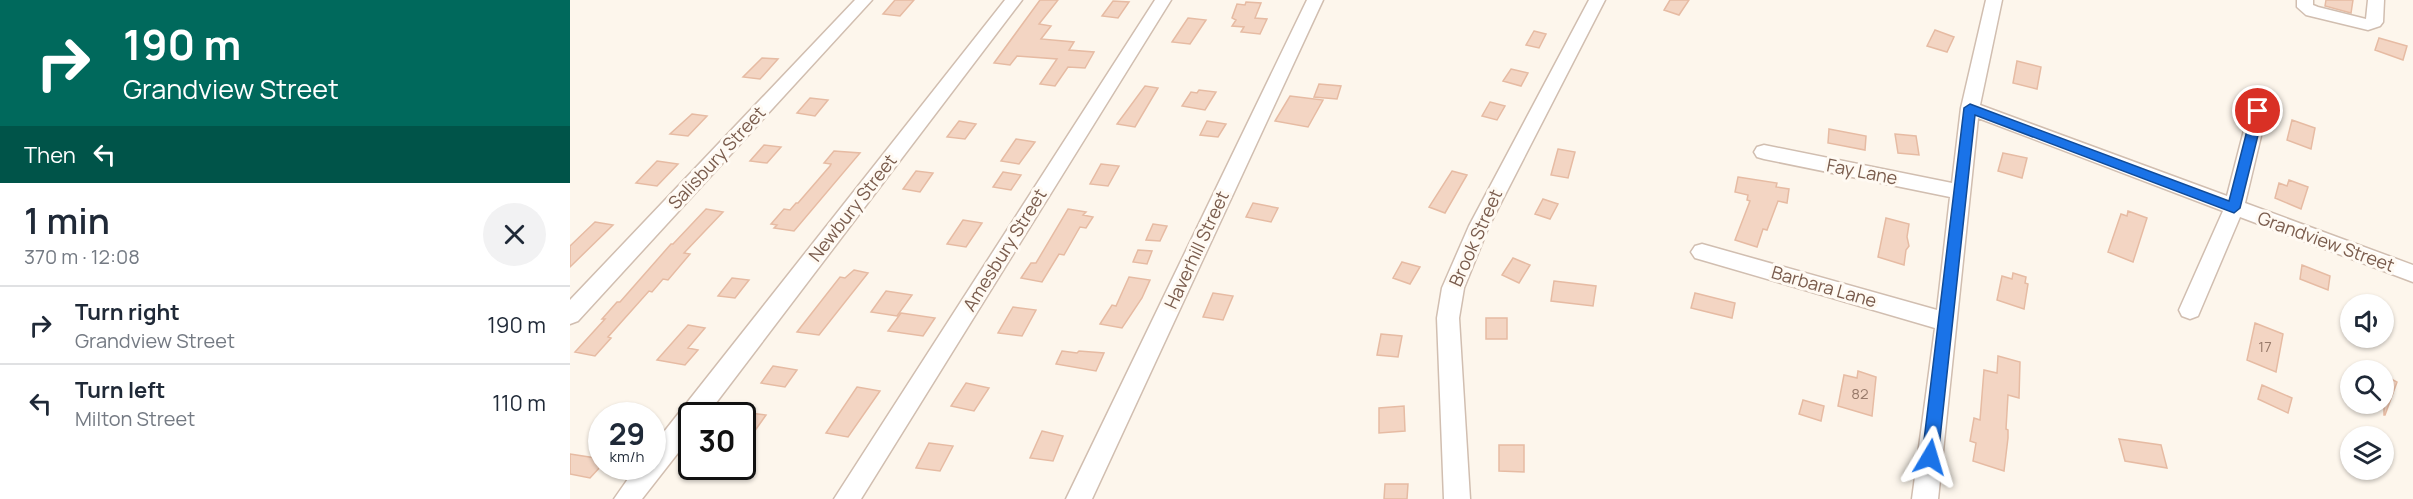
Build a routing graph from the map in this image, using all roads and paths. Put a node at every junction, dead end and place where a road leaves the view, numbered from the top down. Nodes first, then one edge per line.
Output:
1 (864, 0) edge
2 (1014, 0) edge
3 (1163, 0) edge
4 (1315, 0) edge
5 (1597, 0) edge
6 (1994, 0) edge
7 (2376, 0) edge
8 (2304, 2) edge
9 (1970, 108) junction
10 (2258, 111) dead end
11 (1764, 152) dead end
12 (1961, 192) junction
13 (2234, 208) junction
14 (1702, 252) dead end
15 (2413, 274) edge
16 (2190, 310) dead end
17 (570, 315) edge
18 (1947, 322) junction
19 (703, 402) edge
20 (678, 434) edge
21 (666, 448) edge
22 (641, 480) edge
23 (627, 499) edge
24 (847, 499) edge
25 (1079, 499) edge
26 (1457, 499) edge
27 (1924, 499) edge

1 - 17 street, Salisbury Street
2 - 19 street, Newbury Street
3 - 24 street, Amesbury Street
4 - 25 street, Haverhill Street
5 - 26 street, Brook Street
6 - 9 street
7 - 8 street
9 - 12 street
9 - 13 street, Grandview Street
10 - 13 street
11 - 12 street, Fay Lane
12 - 18 street
13 - 15 street, Grandview Street
13 - 16 street
14 - 18 street, Barbara Lane
18 - 27 street
20 - 21 street, Newbury Street
22 - 23 street, Newbury Street

